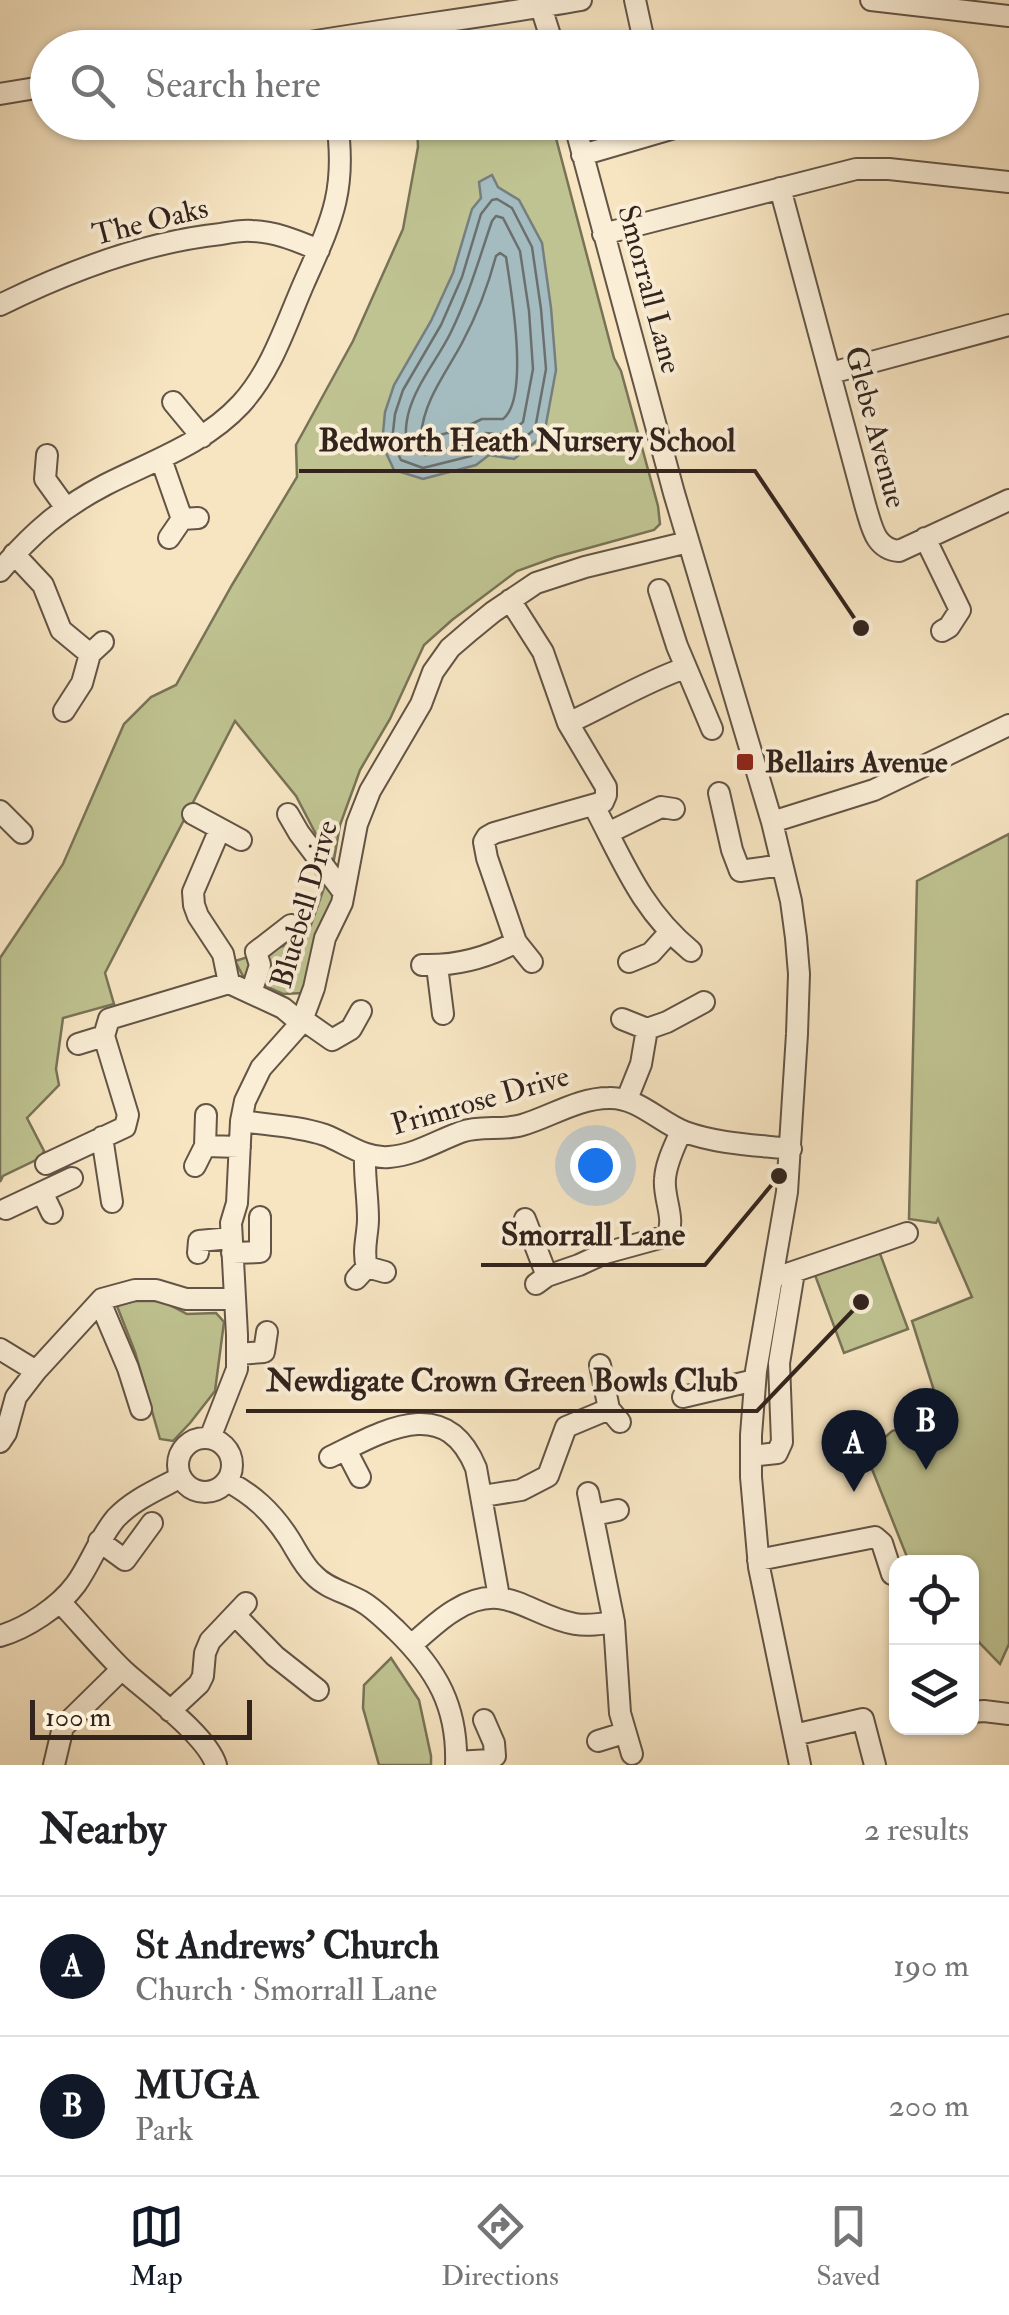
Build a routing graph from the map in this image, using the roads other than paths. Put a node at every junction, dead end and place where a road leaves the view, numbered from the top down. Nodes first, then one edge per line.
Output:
1 (581, 0) edge
2 (636, 0) edge
3 (871, 0) edge
4 (516, 6) edge
5 (541, 7) junction
6 (1009, 16) edge
7 (391, 30) edge
8 (548, 30) edge
9 (642, 30) edge
10 (30, 89) edge
11 (0, 94) edge
12 (339, 140) edge
13 (578, 140) edge
14 (634, 140) edge
15 (582, 155) junction
16 (1009, 182) edge
17 (780, 188) junction
18 (603, 234) junction
19 (319, 250) junction
20 (0, 305) edge
21 (1009, 325) edge
22 (831, 373) junction
23 (174, 399) dead end
24 (202, 437) junction
25 (46, 450) dead end
26 (161, 459) junction
27 (1009, 500) edge
28 (66, 508) junction
29 (170, 538) dead end
30 (926, 538) junction
31 (688, 542) junction
32 (14, 554) junction
33 (0, 571) edge
34 (659, 590) dead end
35 (510, 600) junction
36 (942, 631) dead end
37 (690, 678) junction
38 (64, 712) dead end
39 (568, 724) junction
40 (1009, 724) edge
41 (712, 729) dead end
42 (718, 793) dead end
43 (4, 805) edge
44 (594, 806) junction
45 (674, 808) dead end
46 (193, 814) dead end
47 (288, 814) dead end
48 (772, 822) junction
49 (220, 829) junction
50 (22, 833) dead end
51 (608, 833) junction
52 (241, 840) dead end
53 (782, 865) junction
54 (344, 893) junction
55 (291, 925) dead end
56 (669, 933) junction
57 (516, 942) junction
58 (691, 950) dead end
59 (532, 962) dead end
60 (629, 962) dead end
61 (229, 983) junction
62 (251, 994) junction
63 (704, 1002) dead end
64 (361, 1011) dead end
65 (442, 1014) dead end
66 (622, 1019) dead end
67 (302, 1021) junction
68 (657, 1025) junction
69 (104, 1036) junction
70 (78, 1044) dead end
71 (627, 1099) junction
72 (206, 1114) dead end
73 (241, 1121) junction
74 (681, 1131) junction
75 (102, 1137) junction
76 (205, 1146) junction
77 (240, 1147) junction
78 (791, 1148) junction
79 (365, 1154) junction
80 (195, 1166) dead end
81 (42, 1192) junction
82 (112, 1202) dead end
83 (6, 1209) dead end
84 (52, 1213) dead end
85 (260, 1217) dead end
86 (525, 1219) dead end
87 (907, 1232) dead end
88 (231, 1246) junction
89 (198, 1254) dead end
90 (794, 1272) junction
91 (369, 1273) dead end
92 (773, 1279) junction
93 (235, 1298) junction
94 (100, 1302) junction
95 (0, 1349) edge
96 (266, 1349) dead end
97 (238, 1354) junction
98 (600, 1365) dead end
99 (36, 1371) junction
100 (780, 1373) junction
101 (756, 1376) junction
102 (683, 1397) dead end
103 (141, 1409) dead end
104 (210, 1438) junction
105 (0, 1442) edge
106 (751, 1456) junction
107 (360, 1476) dead end
108 (181, 1478) junction
109 (227, 1481) junction
110 (588, 1493) dead end
111 (483, 1496) junction
112 (618, 1510) dead end
113 (594, 1516) junction
114 (152, 1523) dead end
115 (99, 1541) junction
116 (758, 1560) junction
117 (889, 1565) edge
118 (498, 1597) junction
119 (60, 1602) junction
120 (614, 1622) junction
121 (0, 1636) edge
122 (412, 1645) junction
123 (122, 1669) junction
124 (318, 1690) dead end
125 (170, 1711) junction
126 (979, 1711) edge
127 (1009, 1714) edge
128 (484, 1720) dead end
129 (624, 1734) junction
130 (794, 1735) junction
131 (598, 1741) dead end
132 (632, 1754) dead end
133 (456, 1763) edge
134 (54, 1765) edge
135 (216, 1765) edge
136 (800, 1765) edge
137 (875, 1765) edge

1 - 5 street
2 - 9 street
3 - 6 street
4 - 5 street
4 - 7 street
5 - 8 street
10 - 11 street
12 - 19 street
13 - 15 street, Smorrall Lane
14 - 15 street
15 - 18 street, Smorrall Lane
16 - 17 street
17 - 18 street
17 - 22 street, Glebe Avenue
18 - 31 street, Smorrall Lane
19 - 20 street, The Oaks
19 - 24 street
21 - 22 street
22 - 30 street, Glebe Avenue
23 - 24 street
24 - 26 street
25 - 28 street
26 - 28 street
26 - 29 street
27 - 30 street, Glebe Avenue
28 - 32 street
30 - 36 street
31 - 35 street, Bluebell Drive
31 - 48 street, Smorrall Lane
32 - 33 street
32 - 38 street
34 - 37 street
35 - 39 street
35 - 54 street, Bluebell Drive
37 - 39 street
37 - 41 street
39 - 44 street
40 - 48 street
42 - 53 street
43 - 50 street
44 - 51 street
44 - 57 street
45 - 51 street
46 - 49 street
47 - 54 street
48 - 53 street, Smorrall Lane
49 - 52 street
49 - 61 street
51 - 56 street
53 - 78 street, Smorrall Lane
54 - 67 street, Bluebell Drive
55 - 62 street
56 - 58 street
56 - 60 street
57 - 59 street
57 - 65 street
61 - 62 street
61 - 69 street
62 - 67 street
63 - 68 street
64 - 67 street
66 - 68 street
67 - 73 street, Bluebell Drive
68 - 71 street
69 - 70 street
69 - 75 street
71 - 74 street
71 - 79 street, Primrose Drive
72 - 76 street
73 - 77 street, Bluebell Drive
73 - 79 street, Primrose Drive
74 - 78 street
74 - 86 street
75 - 81 street
75 - 82 street
76 - 77 street
76 - 80 street
77 - 88 street, Bluebell Drive
78 - 92 street, Smorrall Lane
79 - 91 street
81 - 83 street
81 - 84 street
85 - 88 street
87 - 90 street
88 - 89 street
88 - 93 street, Bluebell Drive
90 - 92 street
90 - 100 street
92 - 101 street, Smorrall Lane
93 - 94 street
93 - 97 street, Bluebell Drive
94 - 99 street
94 - 103 street
95 - 99 street
96 - 97 street
97 - 104 street, Bluebell Drive
98 - 111 street
99 - 105 street
100 - 101 street
100 - 106 street
101 - 102 street
101 - 106 street, Smorrall Lane
104 - 108 street, Bluebell Drive
104 - 109 street
106 - 116 street, Smorrall Lane
107 - 111 street
108 - 109 street
108 - 115 street
109 - 122 street
110 - 113 street
111 - 118 street
112 - 113 street
113 - 120 street
114 - 115 street
115 - 119 street
116 - 117 street
116 - 130 street, Smorrall Lane
118 - 120 street
118 - 122 street
119 - 121 street
119 - 123 street
120 - 129 street
122 - 133 street
123 - 125 street
123 - 134 street
124 - 125 street
125 - 135 street
126 - 127 street
128 - 133 street
129 - 131 street
129 - 132 street
130 - 136 street, Smorrall Lane
130 - 137 street

